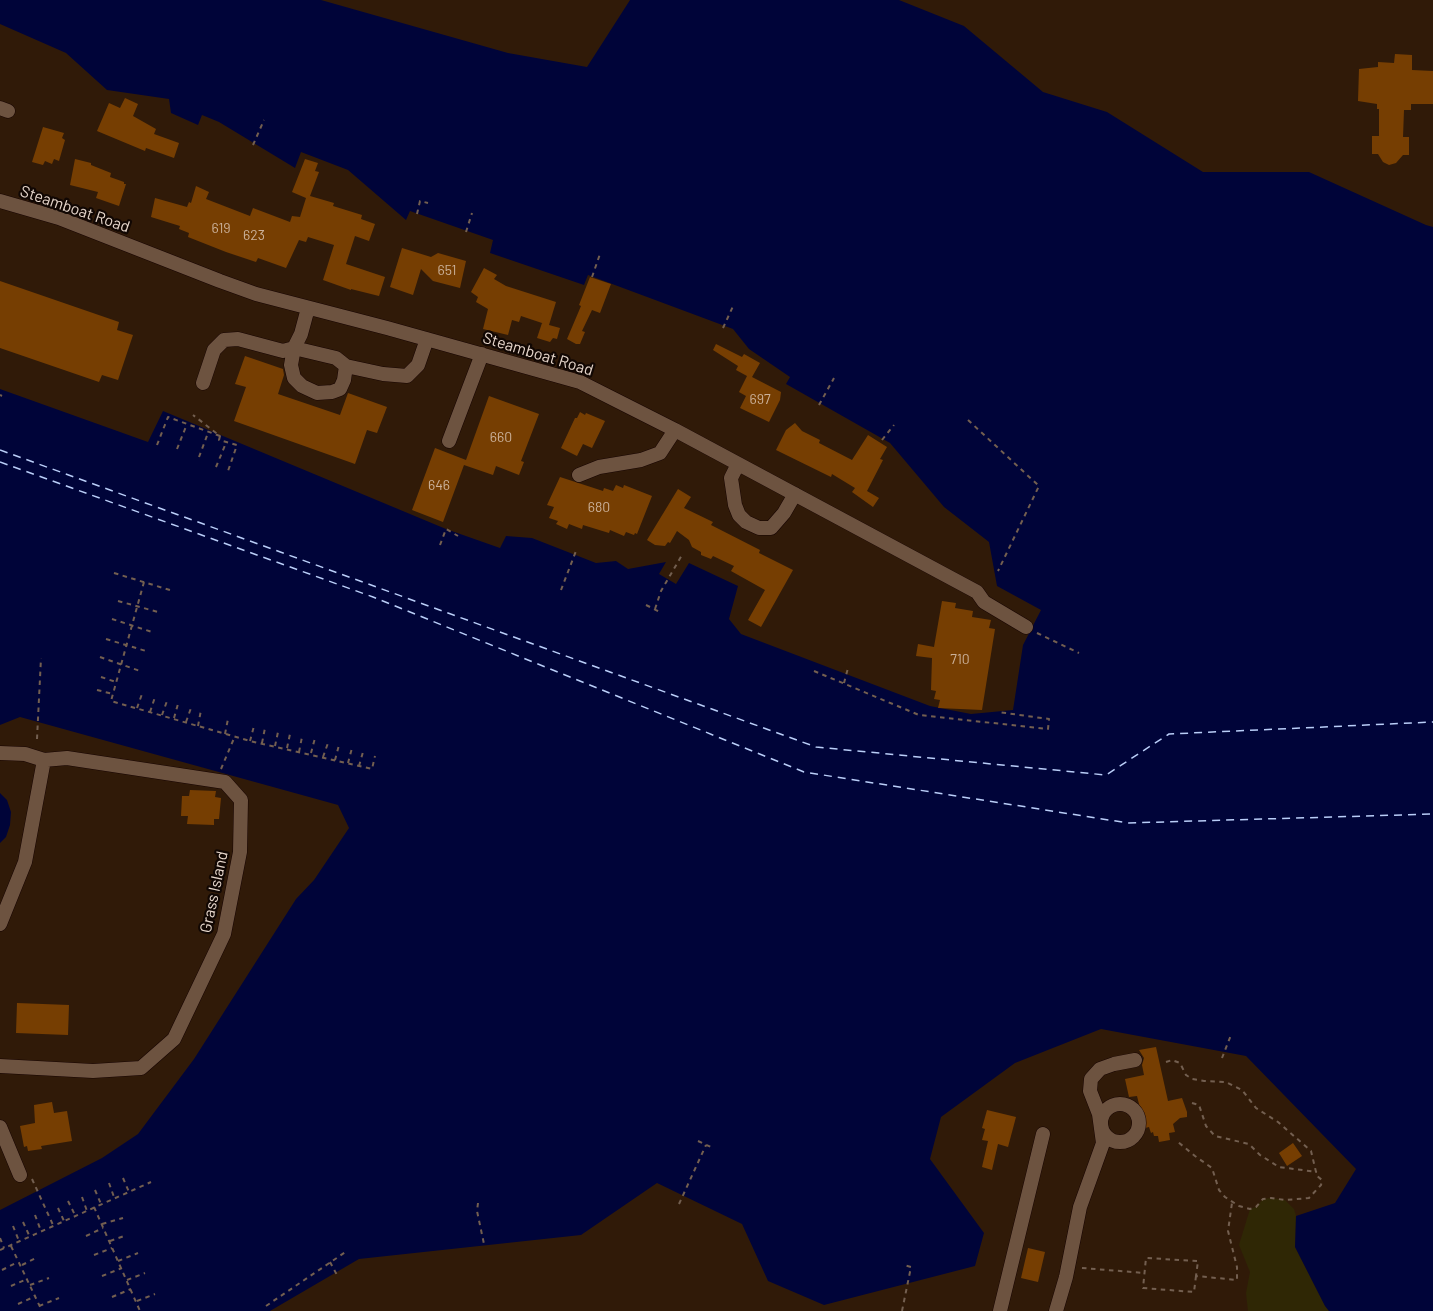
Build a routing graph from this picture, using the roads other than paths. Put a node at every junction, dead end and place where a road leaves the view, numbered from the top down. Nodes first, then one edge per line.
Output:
1 (0, 201) edge
2 (308, 308) junction
3 (427, 339) junction
4 (294, 348) junction
5 (482, 354) junction
6 (346, 366) junction
7 (203, 383) dead end
8 (675, 430) junction
9 (449, 441) dead end
10 (738, 464) junction
11 (579, 475) dead end
12 (795, 494) junction
13 (1026, 627) road end
14 (0, 753) edge
15 (44, 760) junction
16 (0, 924) edge
17 (1135, 1060) dead end
18 (0, 1066) edge
19 (0, 1127) edge
20 (1043, 1134) dead end
21 (26, 1177) road end
22 (999, 1311) edge
23 (1056, 1311) edge

1 - 2 street, Steamboat Road
2 - 3 street, Steamboat Road
2 - 4 street
3 - 5 street, Steamboat Road
3 - 6 street
4 - 6 street
4 - 6 street
4 - 7 street
5 - 8 street, Steamboat Road
5 - 9 street
8 - 10 street, Steamboat Road
8 - 11 street
10 - 12 street, Steamboat Road
10 - 12 street
12 - 13 street, Steamboat Road
14 - 15 street, Grass Island
15 - 16 street
15 - 18 street, Grass Island
17 - 23 street
19 - 21 street
20 - 22 street

